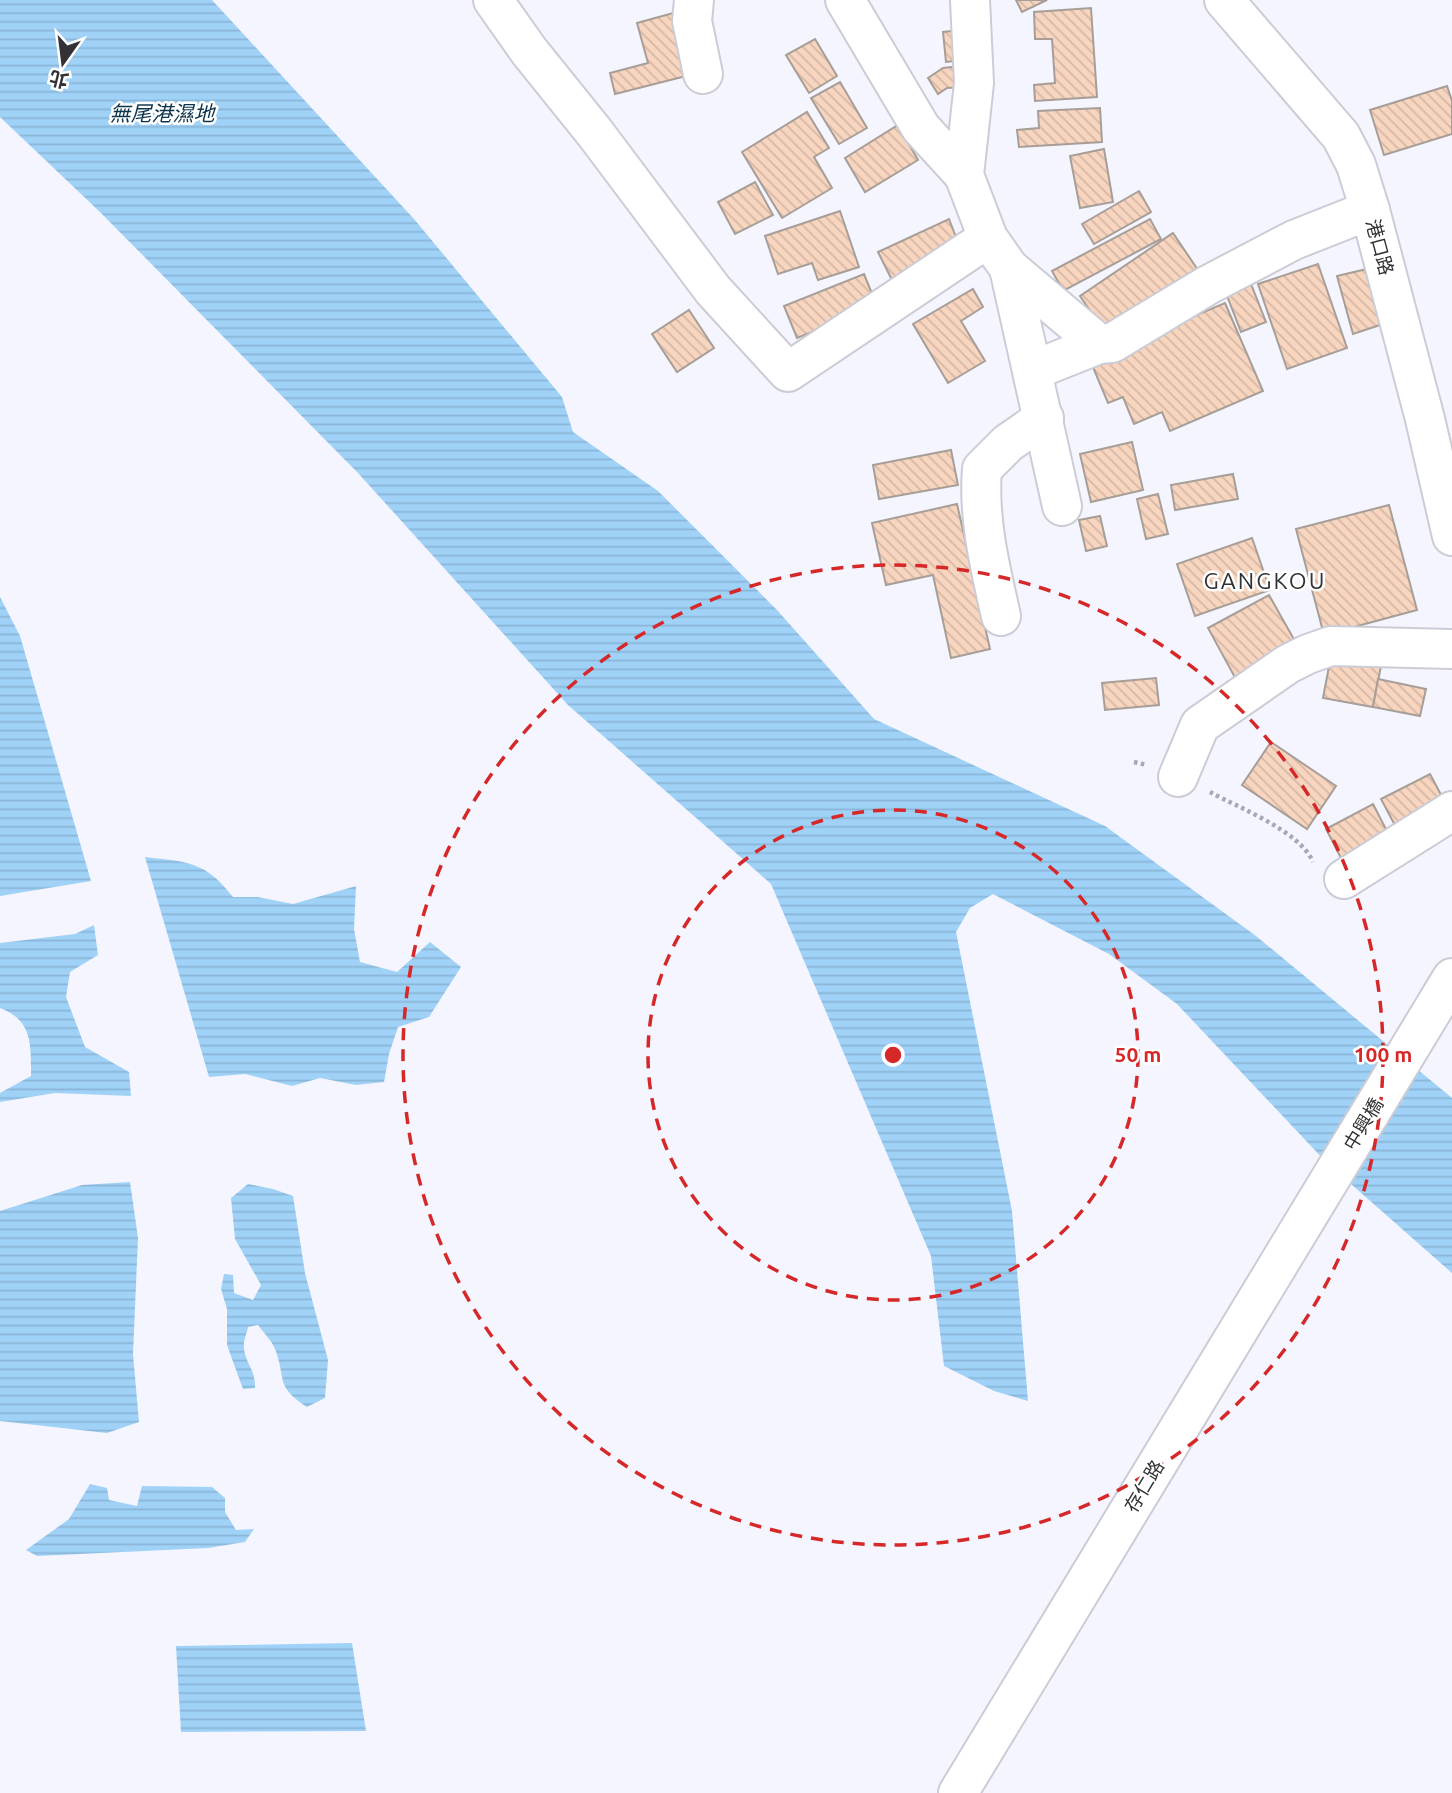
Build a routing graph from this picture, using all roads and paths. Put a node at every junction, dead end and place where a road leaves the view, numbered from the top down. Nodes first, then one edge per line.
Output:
1 (493, 0) edge
2 (694, 0) edge
3 (845, 0) edge
4 (970, 0) edge
5 (1224, 0) edge
6 (703, 74) dead end
7 (964, 175) junction
8 (1370, 210) junction
9 (999, 253) junction
10 (1099, 344) junction
11 (1034, 370) junction
12 (1044, 418) junction
13 (1062, 506) dead end
14 (1452, 536) edge
15 (1001, 616) dead end
16 (1452, 649) edge
17 (1135, 762) dead end
18 (1178, 777) junction
19 (1452, 811) edge
20 (1344, 879) joint
21 (1452, 978) edge
22 (1330, 1180) joint
23 (958, 1793) edge

1 - 9 street
2 - 6 street
3 - 7 street
4 - 7 street
5 - 8 street, 港口路
7 - 9 street
8 - 10 street
8 - 14 street, 港口路
9 - 10 street
9 - 11 street
10 - 11 street
11 - 12 street
12 - 13 street
12 - 15 street
16 - 18 street
17 - 18 path
18 - 20 path
19 - 20 street
21 - 22 street, 中興橋
22 - 23 street, 存仁路

